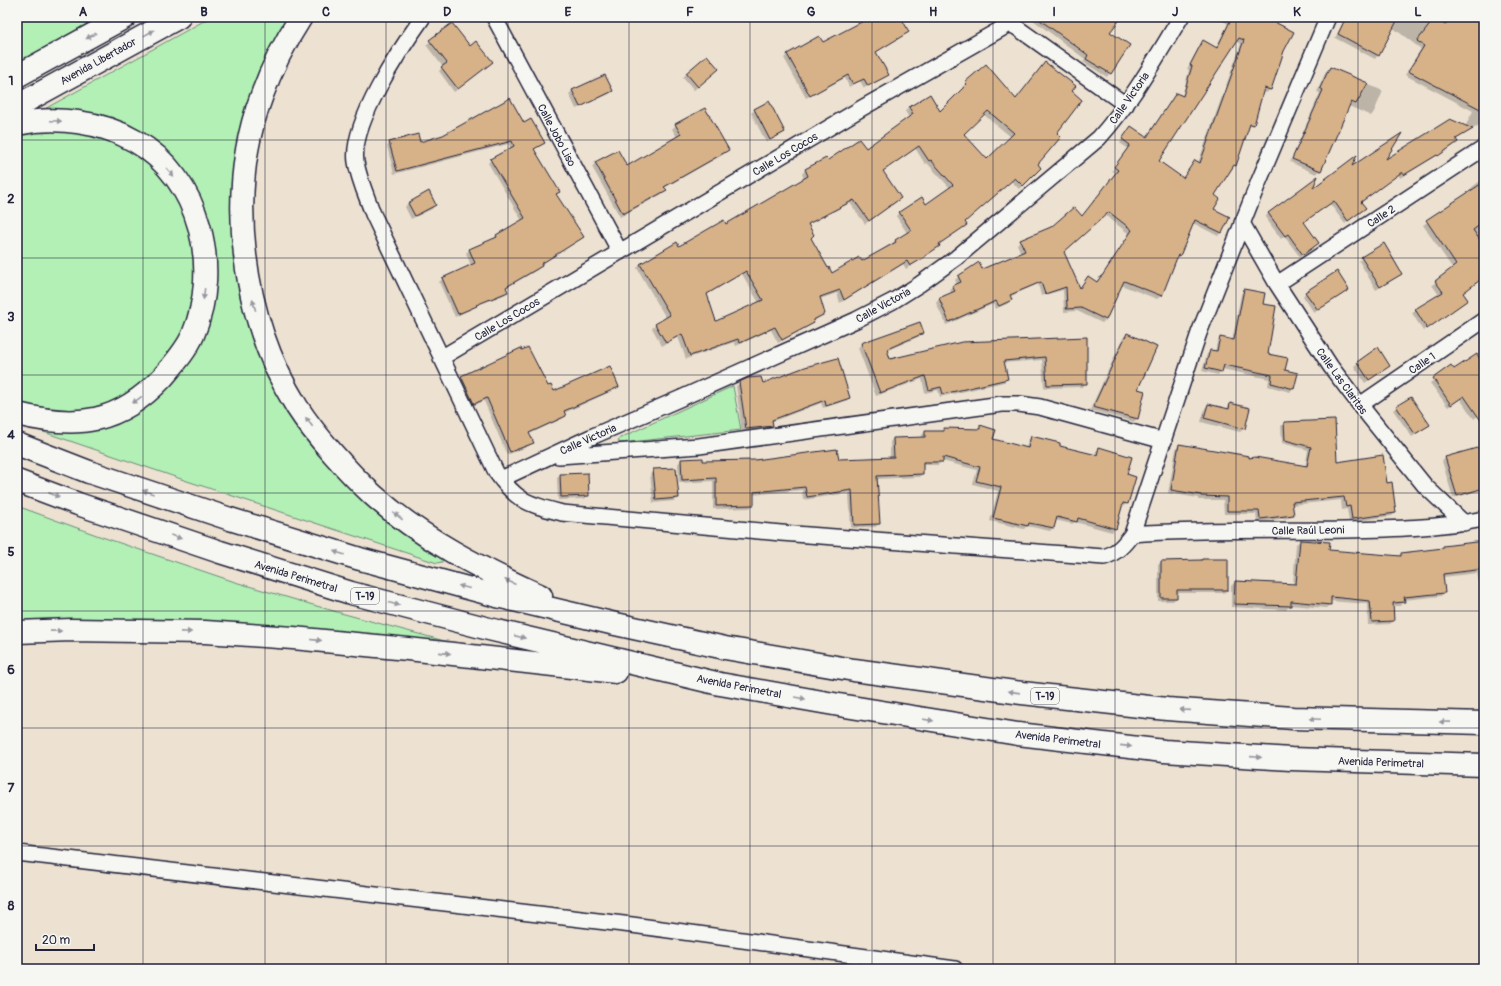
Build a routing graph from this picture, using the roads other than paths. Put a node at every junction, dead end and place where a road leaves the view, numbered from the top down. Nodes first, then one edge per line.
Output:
1 (125, 17) edge
2 (179, 17) edge
3 (301, 17) edge
4 (423, 17) edge
5 (494, 17) edge
6 (1180, 17) edge
7 (1328, 17) edge
8 (17, 76) edge
9 (1126, 105) junction
10 (17, 106) edge
11 (17, 124) edge
12 (1484, 148) edge
13 (1242, 223) junction
14 (620, 252) junction
15 (1277, 284) junction
16 (1484, 320) edge
17 (442, 358) junction
18 (1360, 405) junction
19 (17, 414) edge
20 (1164, 441) junction
21 (17, 444) edge
22 (550, 456) junction
23 (501, 480) junction
24 (17, 481) edge
25 (1484, 519) edge
26 (1464, 523) junction
27 (1132, 534) junction
28 (611, 623) junction
29 (17, 632) edge
30 (720, 684) junction
31 (1484, 723) edge
32 (1484, 765) edge
33 (17, 853) edge
34 (955, 969) edge

1 -> 8 main road
10 -> 2 main road, Avenida Libertador
28 -> 3 main road
4 - 17 street
5 - 14 street, Calle Jobo Liso
6 - 9 street, Calle Victoria
7 - 13 street
9 - 14 street, Calle Los Cocos
9 - 22 street, Calle Victoria
11 -> 19 main road
12 - 15 street, Calle 2
13 - 15 street, Calle Las Claritas
13 - 20 street
14 - 17 street, Calle Los Cocos
15 - 18 street, Calle Las Claritas
16 - 18 street, Calle 1
17 - 23 street
18 - 26 street, Calle Las Claritas
20 - 22 street
20 - 27 street
28 -> 21 main road, T-19
22 - 23 street, Calle Victoria
23 - 27 street
24 -> 30 main road, Avenida Perimetral / T-19
25 - 26 street, Calle Raúl Leoni
26 - 27 street, Calle Raúl Leoni
31 -> 28 main road, T-19
29 -> 30 main road
30 -> 32 main road, Avenida Perimetral / T-19
33 - 34 street

